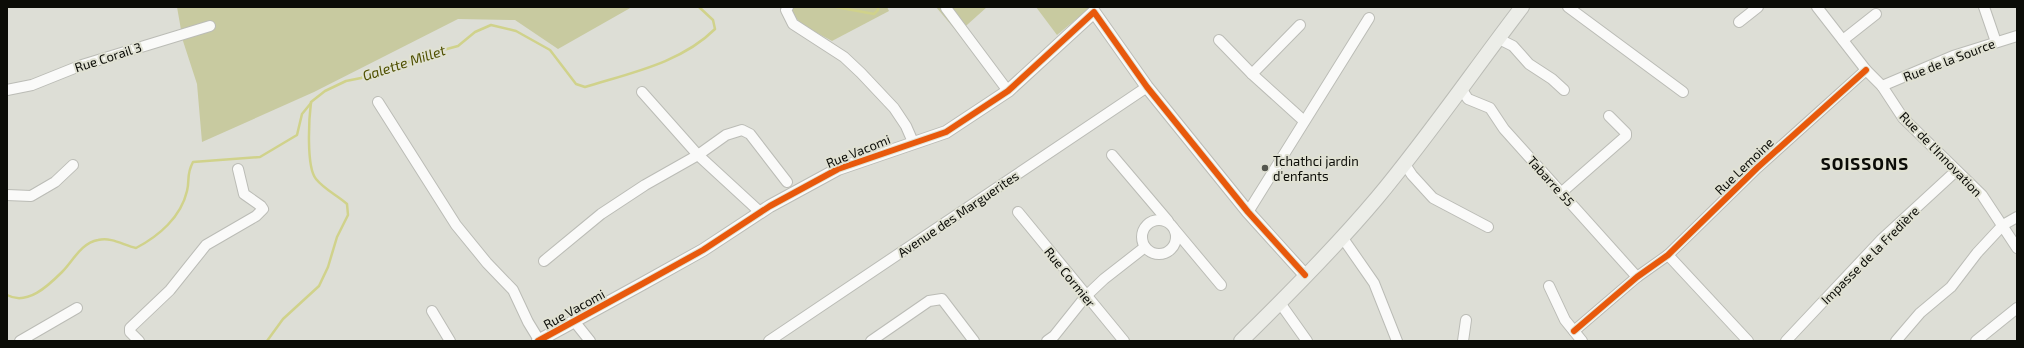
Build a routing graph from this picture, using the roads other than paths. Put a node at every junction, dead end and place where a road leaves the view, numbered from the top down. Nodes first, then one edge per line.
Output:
1 (788, 7) edge
2 (1522, 7) edge
3 (1568, 7) edge
4 (1758, 7) edge
5 (1817, 7) edge
6 (1984, 7) edge
7 (946, 8) edge
8 (1876, 14) dead end
9 (1369, 18) dead end
10 (1739, 22) dead end
11 (1300, 25) dead end
12 (210, 26) dead end
13 (2017, 36) edge
14 (1499, 39) junction
15 (1219, 40) dead end
16 (1843, 40) junction
17 (1996, 42) junction
18 (1866, 70) junction
19 (1252, 74) junction
20 (1882, 86) junction
21 (1147, 87) junction
22 (7, 90) edge
23 (1462, 90) junction
24 (1564, 90) dead end
25 (1008, 91) junction
26 (642, 92) dead end
27 (1682, 92) dead end
28 (378, 102) dead end
29 (1609, 116) dead end
30 (1304, 121) junction
31 (913, 142) junction
32 (698, 155) junction
33 (1112, 155) dead end
34 (1404, 163) junction
35 (73, 165) dead end
36 (238, 169) dead end
37 (1956, 171) junction
38 (787, 182) dead end
39 (1562, 192) junction
40 (7, 195) edge
41 (1156, 207) junction
42 (760, 212) junction
43 (1018, 212) dead end
44 (1248, 212) junction
45 (2017, 217) edge
46 (1168, 221) junction
47 (1150, 223) junction
48 (2003, 225) junction
49 (1488, 227) dead end
50 (1175, 230) junction
51 (1342, 237) junction
52 (1188, 246) junction
53 (1145, 247) junction
54 (1170, 248) junction
55 (2017, 248) edge
56 (1668, 255) junction
57 (544, 261) dead end
58 (1305, 276) junction
59 (1637, 277) junction
60 (1221, 285) dead end
61 (1549, 286) dead end
62 (1086, 296) junction
63 (1280, 303) junction
64 (77, 308) dead end
65 (2017, 308) edge
66 (432, 312) dead end
67 (1466, 320) dead end
68 (574, 321) junction
69 (1574, 331) junction
70 (20, 341) edge
71 (139, 341) edge
72 (450, 341) edge
73 (538, 341) edge
74 (590, 341) edge
75 (769, 341) edge
76 (871, 341) edge
77 (974, 341) edge
78 (1047, 341) edge
79 (1124, 341) edge
80 (1241, 341) edge
81 (1307, 341) edge
82 (1397, 341) edge
83 (1463, 341) edge
84 (1582, 341) edge
85 (1748, 341) edge
86 (1786, 341) edge
87 (1896, 341) edge
88 (1976, 341) edge

1 - 31 street
2 - 14 main road
3 - 27 street
4 - 10 street
5 - 16 street, Rue de l'Innovation
6 - 17 street
7 - 25 street
8 - 16 street
9 - 30 street
11 - 19 street
12 - 22 street, Rue Corail 3
13 - 17 street, Rue de la Source
14 - 23 main road
14 - 24 street
15 - 19 street
16 - 18 street, Rue de l'Innovation
17 - 20 street, Rue de la Source
18 - 20 street, Rue de l'Innovation
18 - 56 street, Rue Lemoine
19 - 30 street
20 - 37 street, Rue de l'Innovation
21 - 25 street, Rue Vacomi
21 - 44 street
21 - 75 street, Avenue des Marguerites
23 - 34 main road
23 - 39 street, Tabarre 55
25 - 31 street, Rue Vacomi
26 - 32 street
28 - 73 street
29 - 39 street
30 - 44 street
31 - 42 street, Rue Vacomi
32 - 38 street
32 - 42 street
32 - 57 street
33 - 41 street
34 - 49 street
34 - 51 main road
35 - 40 street
36 - 71 street
37 - 48 street, Rue de l'Innovation
37 - 86 street, Impasse de la Fredière
39 - 59 street, Tabarre 55
41 - 46 street
41 - 47 street
42 - 68 street, Rue Vacomi
43 - 62 street, Rue Cormier
44 - 58 street
45 - 48 street
46 - 47 street
46 - 50 street
47 - 53 street
48 - 55 street, Rue de l'Innovation
48 - 87 street
50 - 52 street
50 - 54 street
51 - 58 main road
51 - 82 street
52 - 54 street
52 - 60 street
53 - 54 street
53 - 62 street
56 - 59 street, Rue Lemoine
56 - 85 street
58 - 63 main road
59 - 69 street, Rue Lemoine
61 - 69 street
62 - 78 street
62 - 79 street, Rue Cormier
63 - 80 main road
63 - 81 street
64 - 70 street
65 - 88 street
66 - 72 street
67 - 83 street
68 - 73 street, Rue Vacomi
68 - 74 street
69 - 84 street
76 - 77 street

